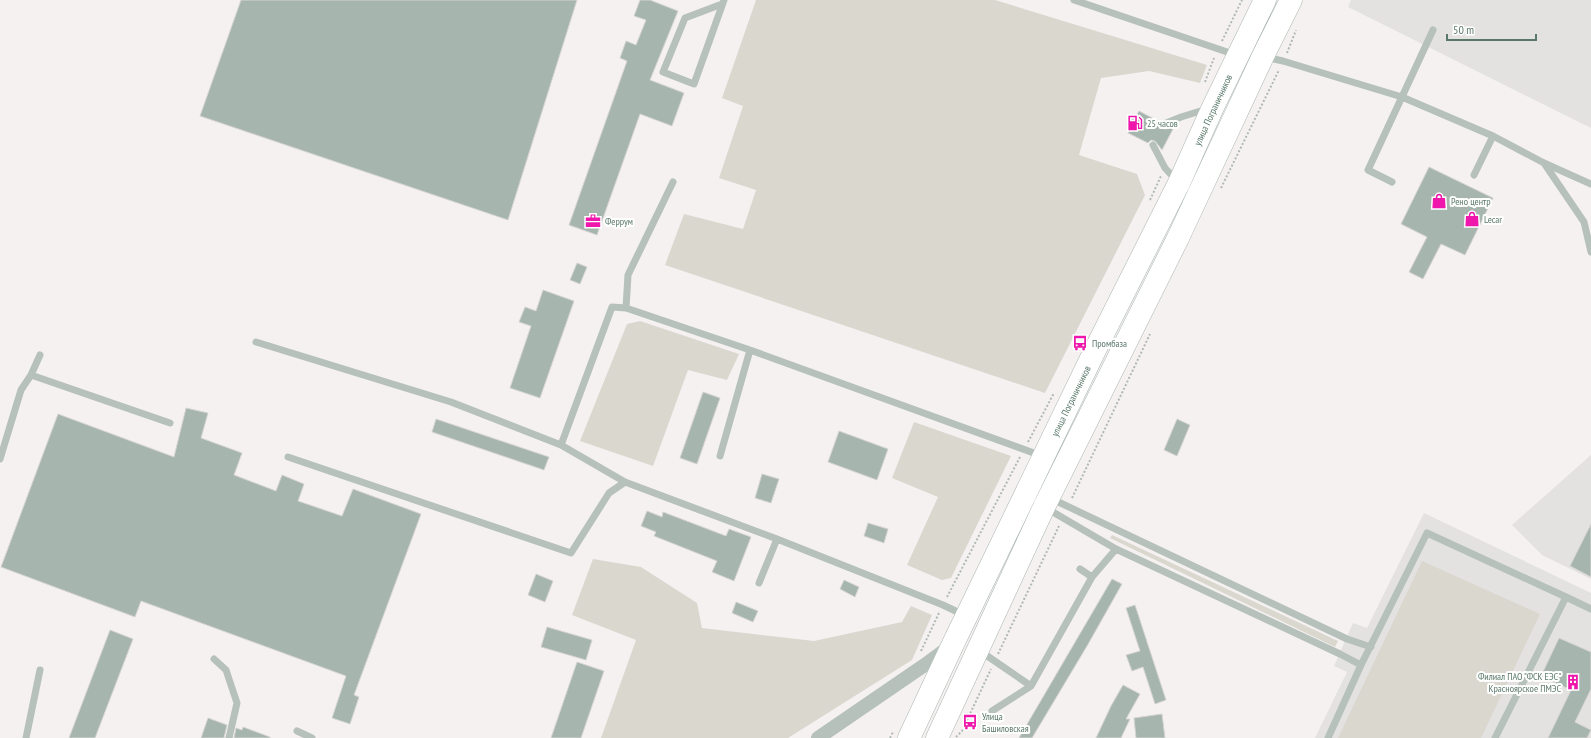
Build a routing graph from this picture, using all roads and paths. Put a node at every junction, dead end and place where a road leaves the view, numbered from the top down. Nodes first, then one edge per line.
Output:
1 (1074, 0) edge
2 (1242, 0) edge
3 (1265, 0) edge
4 (1291, 0) edge
5 (723, 2) edge
6 (1298, 27) dead end
7 (1433, 30) dead end
8 (1228, 52) junction
9 (1262, 56) junction
10 (1283, 61) junction
11 (1204, 85) dead end
12 (1402, 97) junction
13 (1213, 107) junction
14 (1164, 124) dead end
15 (1492, 136) junction
16 (1153, 145) dead end
17 (1544, 163) junction
18 (1172, 175) junction
19 (1474, 175) dead end
20 (673, 182) dead end
21 (1392, 182) dead end
22 (1591, 184) edge
23 (1220, 190) dead end
24 (1149, 203) dead end
25 (1145, 251) junction
26 (1591, 252) edge
27 (1166, 261) junction
28 (626, 308) junction
29 (1109, 323) junction
30 (1142, 329) junction
31 (256, 342) dead end
32 (750, 350) junction
33 (40, 355) dead end
34 (31, 375) junction
35 (1057, 389) dead end
36 (170, 423) dead end
37 (561, 445) junction
38 (1024, 450) junction
39 (720, 456) dead end
40 (1044, 456) junction
41 (288, 457) dead end
42 (0, 459) edge
43 (624, 482) junction
44 (1046, 502) junction
45 (1068, 506) junction
46 (1063, 517) junction
47 (777, 539) junction
48 (1116, 549) junction
49 (1080, 569) dead end
50 (1092, 577) junction
51 (759, 583) dead end
52 (1566, 596) junction
53 (943, 605) junction
54 (1591, 609) edge
55 (966, 616) junction
56 (953, 644) junction
57 (1371, 647) junction
58 (921, 652) dead end
59 (987, 656) junction
60 (214, 659) dead end
61 (1361, 665) junction
62 (40, 670) dead end
63 (1031, 686) junction
64 (992, 711) dead end
65 (297, 731) dead end
66 (26, 738) edge
67 (229, 738) edge
68 (312, 738) edge
69 (818, 738) edge
70 (909, 738) edge
71 (937, 738) edge
72 (956, 738) edge
73 (1328, 738) edge
74 (1495, 738) edge

1 - 8 lane
2 - 8 path
3 - 8 main road, улица Пограничников
4 - 9 main road
5 - 5 lane
6 - 10 path
7 - 12 lane
8 - 11 path
8 - 13 main road, улица Пограничников
9 - 10 lane
9 - 27 main road
10 - 12 lane
10 - 23 path
12 - 15 lane
12 - 21 lane
13 - 14 lane
13 - 18 main road, улица Пограничников
15 - 17 lane
15 - 19 lane
16 - 18 lane
17 - 22 lane
17 - 26 lane
18 - 24 path
18 - 25 main road, улица Пограничников
20 - 28 lane
25 - 27 main road
25 - 29 main road, улица Пограничников
27 - 30 main road
28 - 32 lane
28 - 37 lane
29 - 30 main road
29 - 40 main road, улица Пограничников
30 - 44 main road
30 - 45 path
31 - 37 lane
32 - 38 lane
32 - 39 lane
33 - 34 lane
34 - 36 lane
34 - 42 lane
35 - 38 path
37 - 43 lane
38 - 40 lane
38 - 53 path
40 - 55 main road, улица Пограничников
41 - 43 lane
43 - 47 lane
44 - 45 lane
44 - 46 lane
44 - 59 main road
45 - 57 lane
46 - 48 lane
46 - 59 path
47 - 51 lane
47 - 53 lane
48 - 50 lane
48 - 61 lane
49 - 50 lane
50 - 63 lane
52 - 54 lane
52 - 57 lane
52 - 74 lane
53 - 55 lane
53 - 58 path
55 - 56 main road, улица Пограничников
56 - 69 street
56 - 70 main road, улица Пограничников
57 - 61 lane
59 - 63 lane
59 - 71 main road
59 - 72 path
60 - 67 lane
61 - 73 lane
62 - 66 lane
63 - 64 lane
65 - 68 lane

